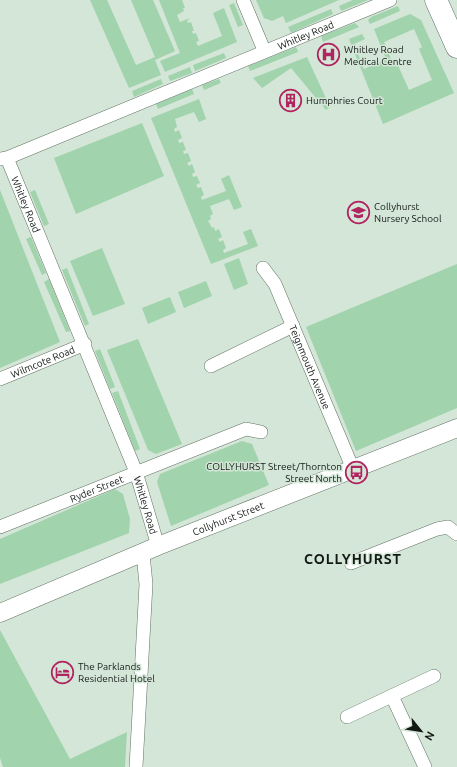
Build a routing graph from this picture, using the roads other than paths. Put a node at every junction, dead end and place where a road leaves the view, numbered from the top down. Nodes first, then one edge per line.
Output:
1 (243, 0) edge
2 (390, 0) edge
3 (436, 0) edge
4 (457, 47) edge
5 (264, 50) junction
6 (4, 158) edge
7 (263, 268) dead end
8 (293, 326) junction
9 (85, 344) junction
10 (211, 366) dead end
11 (0, 379) edge
12 (457, 428) edge
13 (262, 432) dead end
14 (353, 469) junction
15 (136, 472) junction
16 (0, 528) edge
17 (457, 534) edge
18 (151, 550) junction
19 (351, 563) dead end
20 (0, 613) edge
21 (434, 676) dead end
22 (392, 696) junction
23 (347, 717) dead end
24 (136, 767) edge
25 (425, 767) edge

1 - 5 street
2 - 5 street, Whitley Road
3 - 4 highway
5 - 6 street, Whitley Road
6 - 9 street, Whitley Road
7 - 8 street, Teignmouth Avenue
8 - 10 street
8 - 14 street, Teignmouth Avenue
9 - 11 street, Wilmcote Road
9 - 15 street, Whitley Road
12 - 14 street, Collyhurst Street
13 - 15 street, Ryder Street
14 - 18 street, Collyhurst Street
15 - 16 street, Ryder Street
15 - 18 street, Whitley Road
17 - 19 street
18 - 20 street, Collyhurst Street
18 - 24 street, Whitley Road
21 - 22 street
22 - 23 street
22 - 25 street

